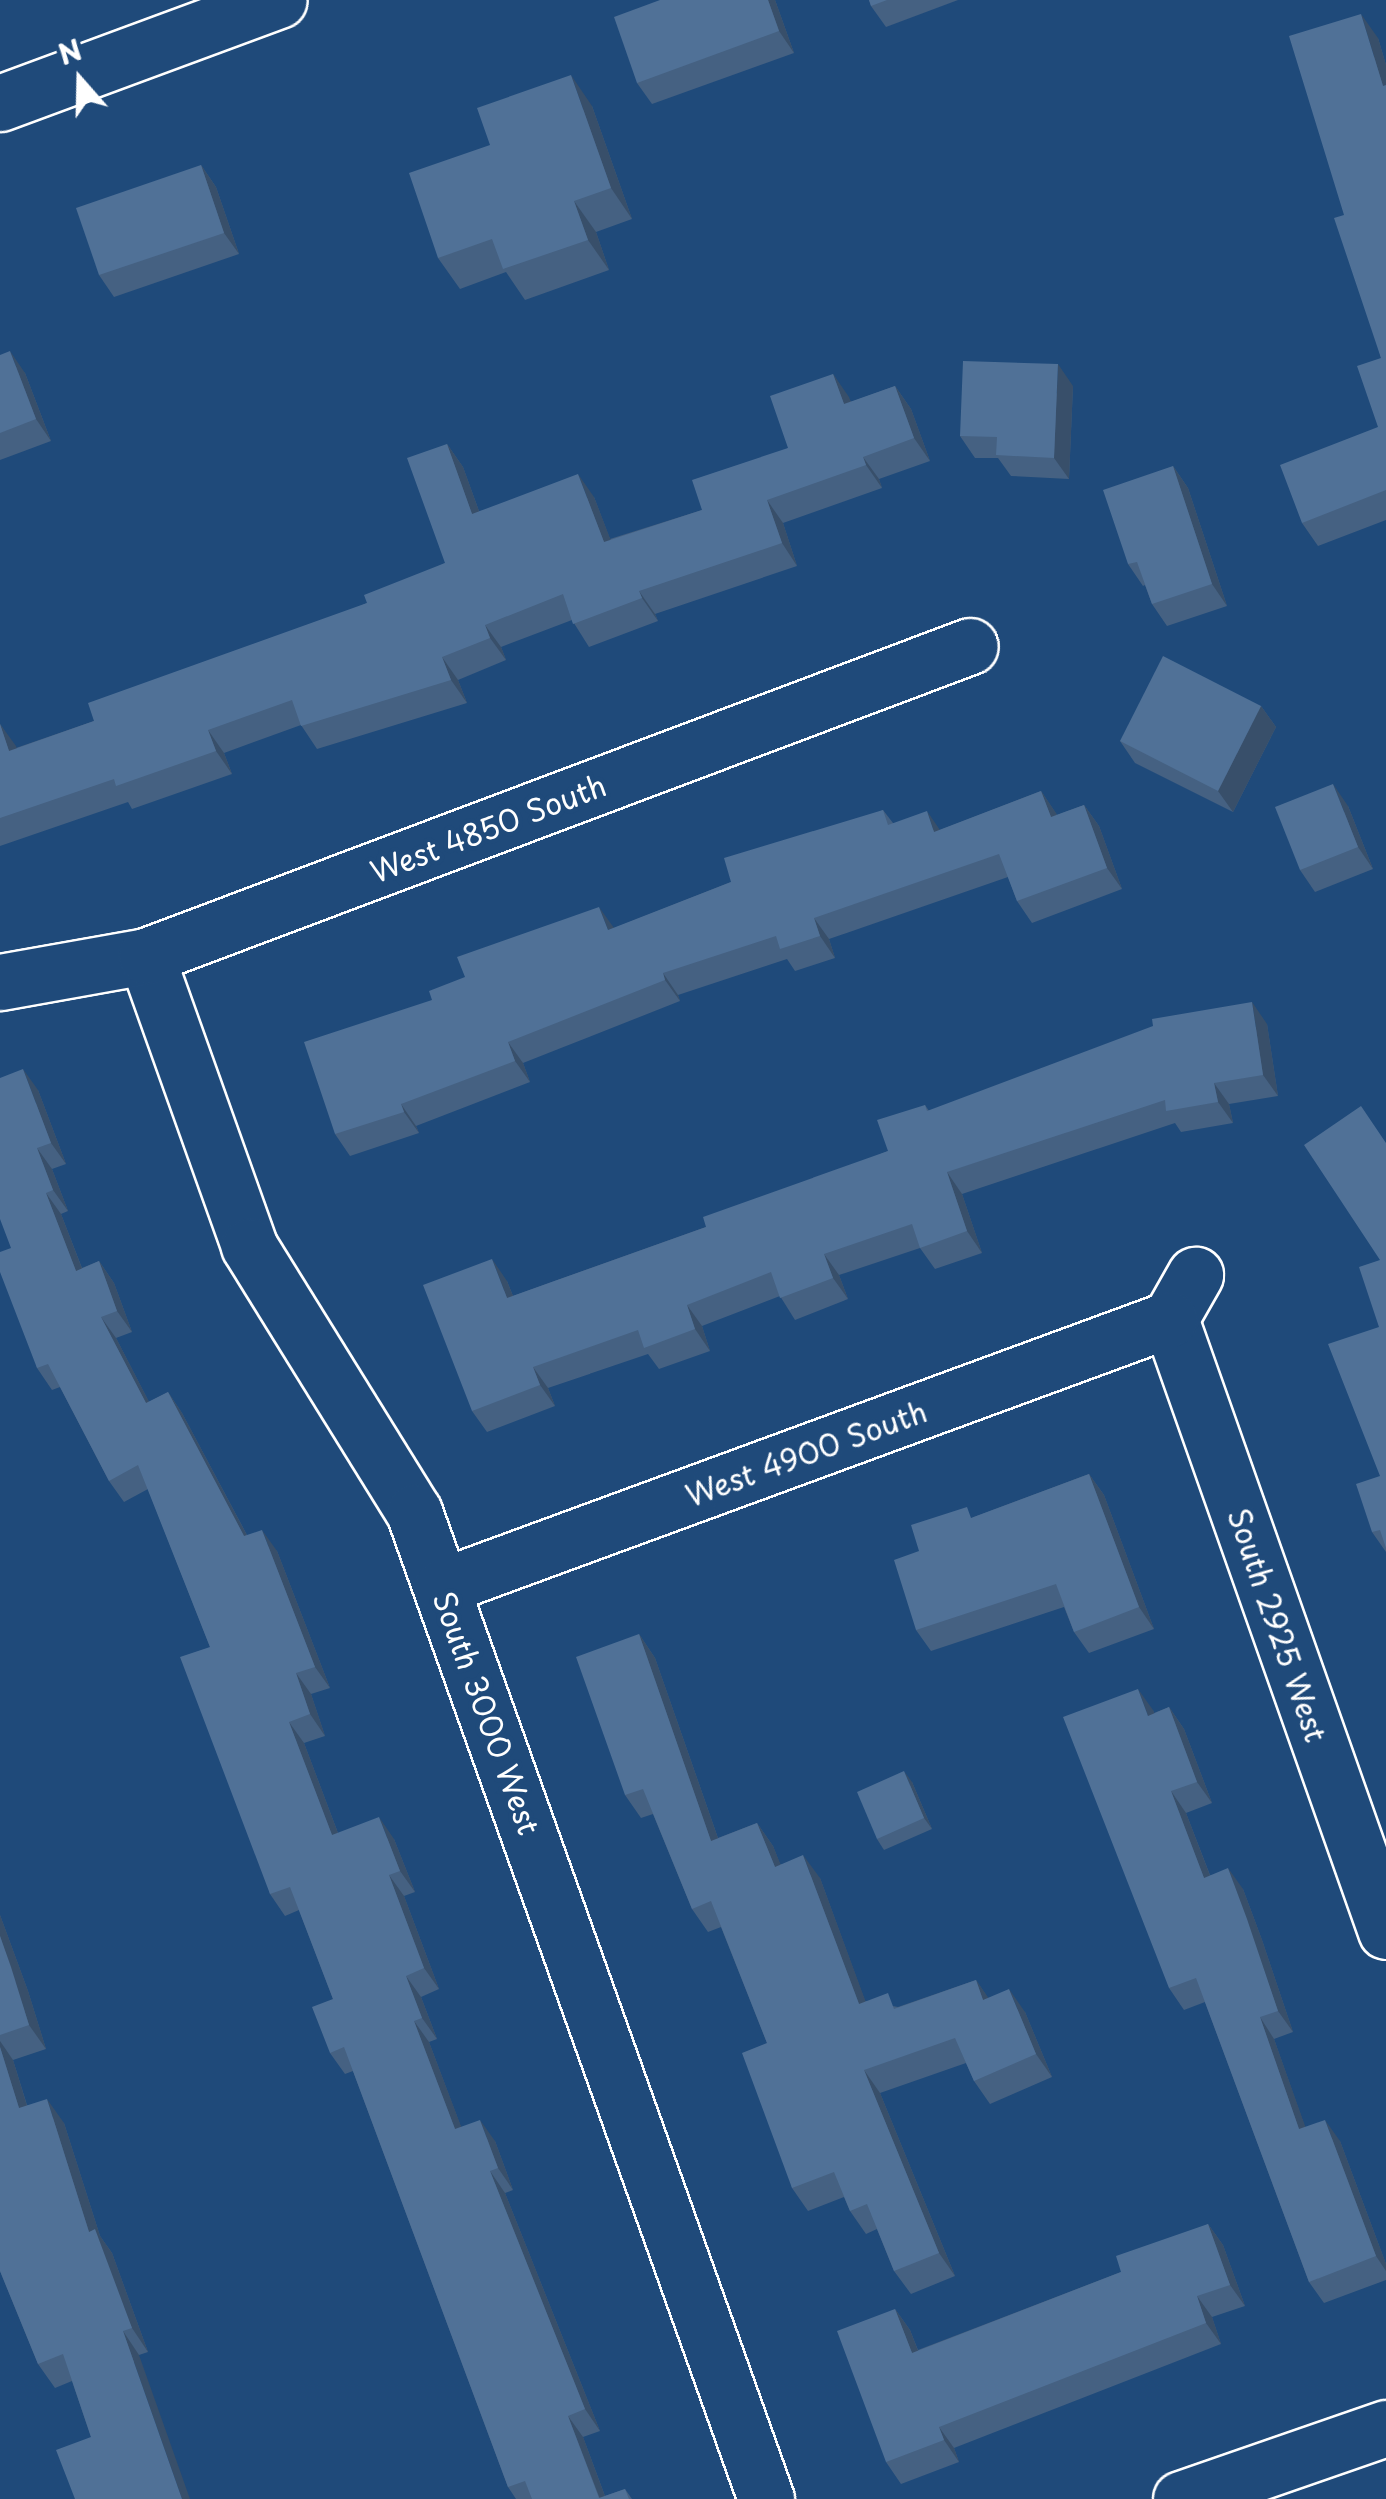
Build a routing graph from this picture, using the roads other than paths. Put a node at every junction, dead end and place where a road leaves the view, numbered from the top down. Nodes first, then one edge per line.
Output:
1 (279, 0) edge
2 (0, 103) edge
3 (970, 646) dead end
4 (146, 956) junction
5 (0, 982) edge
6 (1182, 1297) joint
7 (443, 1586) junction
8 (1386, 1931) edge
9 (1386, 2428) edge
10 (766, 2499) edge
11 (1182, 2499) edge

1 - 2 street
3 - 4 street, West 4850 South
4 - 5 street, West 4850 South
4 - 7 street, South 3000 West
6 - 7 street, West 4900 South
6 - 8 street, South 2925 West
7 - 10 street, South 3000 West
9 - 11 street

